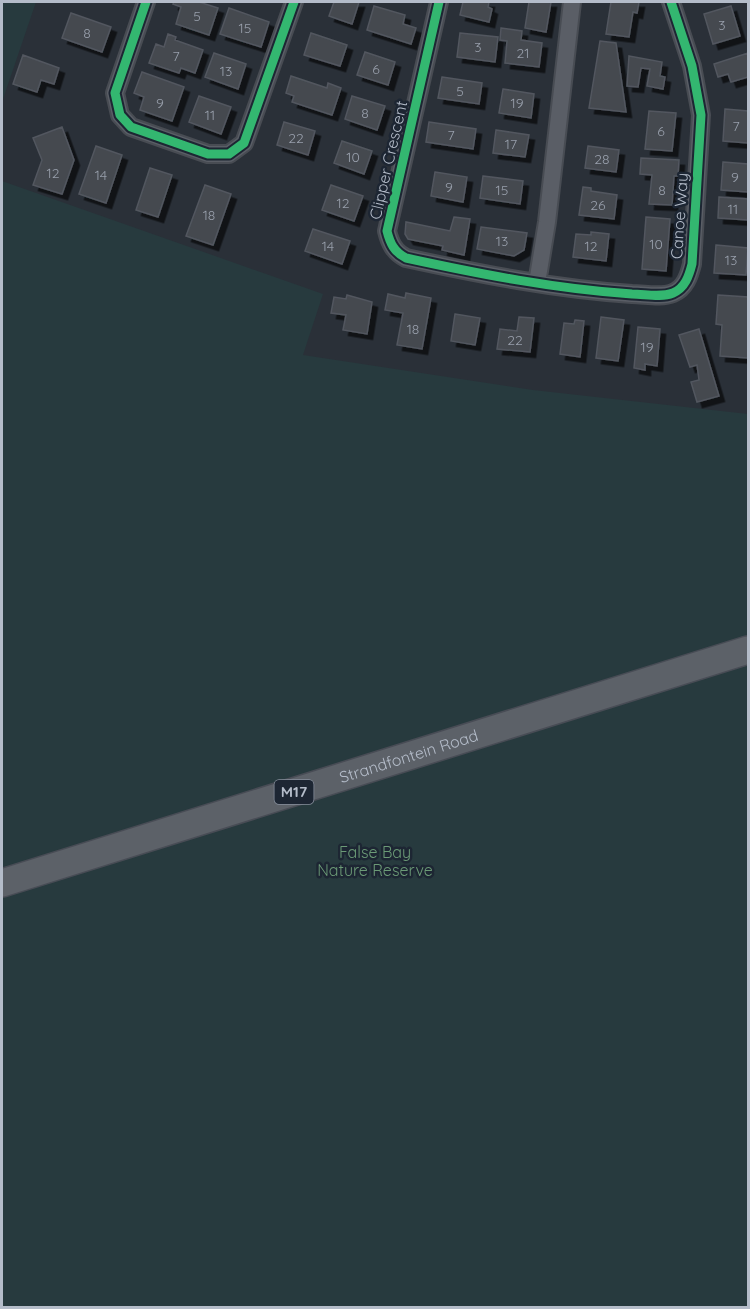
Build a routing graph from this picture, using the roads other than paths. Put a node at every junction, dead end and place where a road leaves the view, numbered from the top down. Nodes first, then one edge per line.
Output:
1 (146, 2) edge
2 (294, 2) edge
3 (439, 2) edge
4 (572, 2) edge
5 (671, 2) edge
6 (537, 283) junction
7 (748, 650) edge
8 (2, 884) edge

1 - 2 street
3 - 6 street, Clipper Crescent
4 - 6 street
5 - 6 street, Canoe Way
7 - 8 main road, Strandfontein Road / M17

